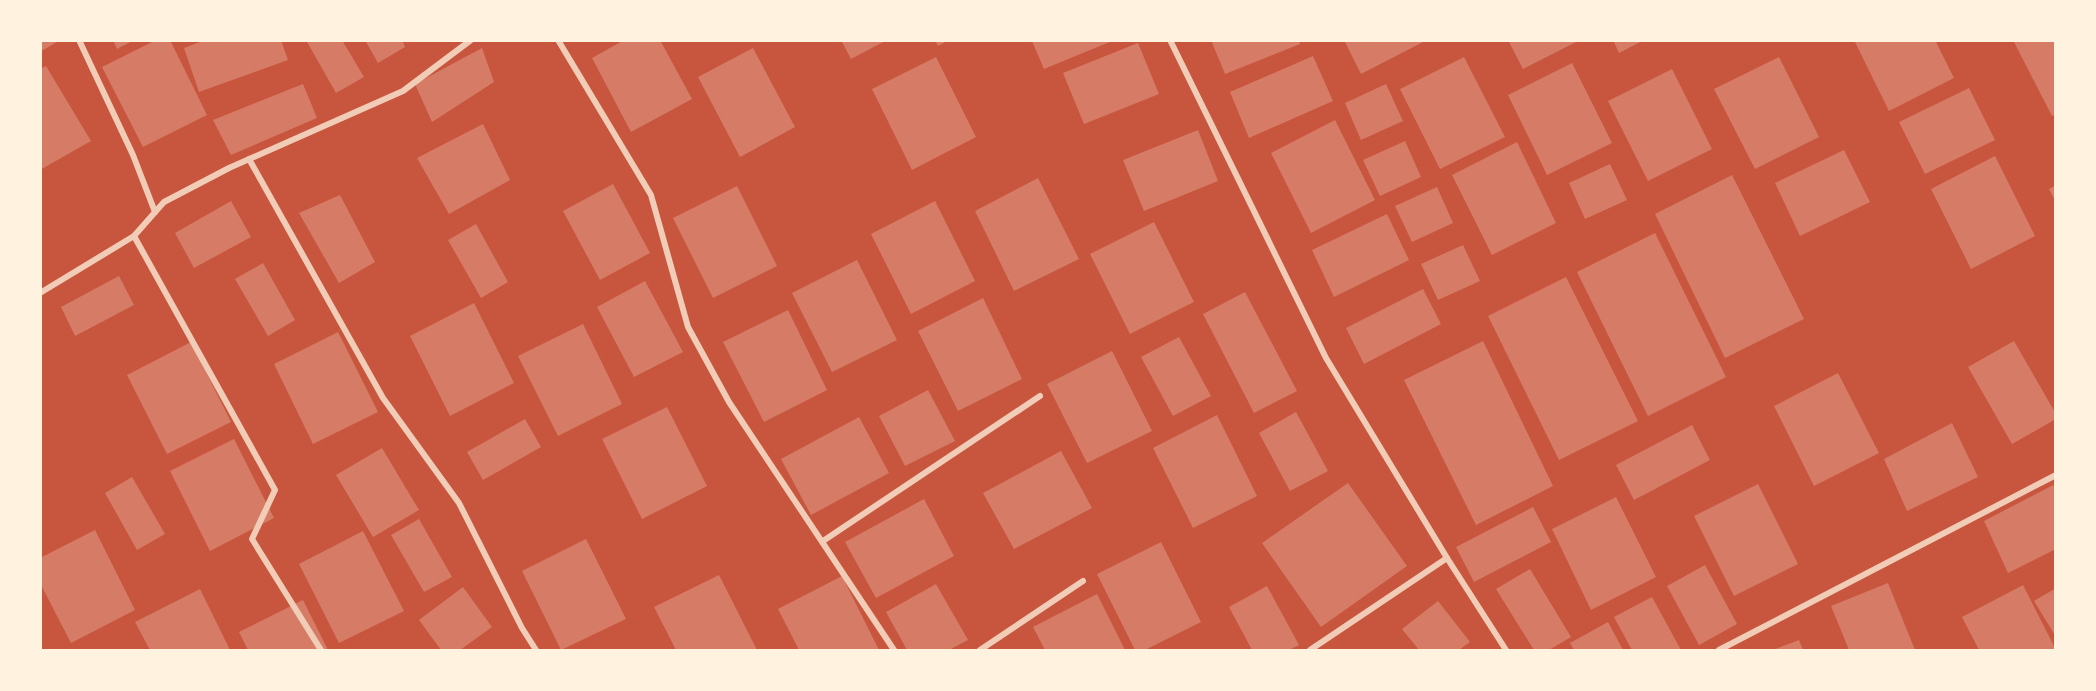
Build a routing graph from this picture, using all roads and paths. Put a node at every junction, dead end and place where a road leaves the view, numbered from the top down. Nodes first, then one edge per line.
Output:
1 (79, 40) edge
2 (471, 40) edge
3 (558, 40) edge
4 (1170, 40) edge
5 (249, 159) junction
6 (155, 212) junction
7 (134, 236) junction
8 (40, 293) edge
9 (1041, 396) dead end
10 (2055, 475) edge
11 (823, 541) junction
12 (1447, 558) junction
13 (1083, 581) dead end
14 (321, 651) edge
15 (536, 651) edge
16 (894, 651) edge
17 (980, 651) edge
18 (1310, 651) edge
19 (1506, 651) edge
20 (1719, 651) edge

1 - 6 street
2 - 5 street
3 - 11 street
4 - 12 street
5 - 6 street
5 - 15 street
6 - 7 street
7 - 8 street
7 - 14 street
9 - 11 street
10 - 20 street
11 - 16 street
12 - 18 street
12 - 19 street
13 - 17 street

